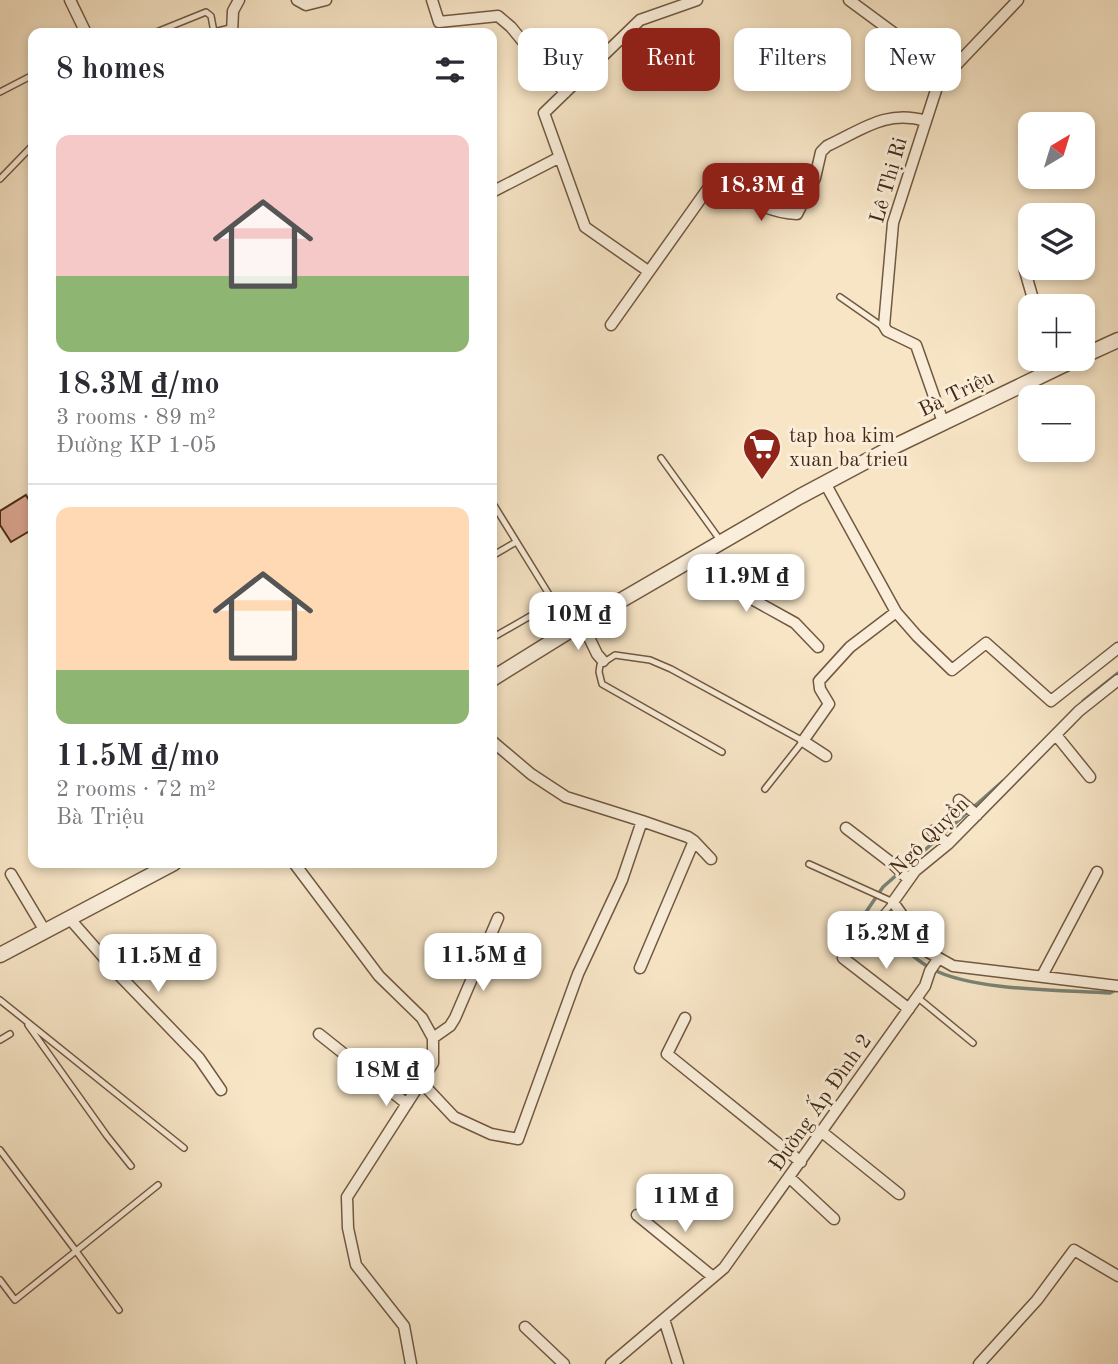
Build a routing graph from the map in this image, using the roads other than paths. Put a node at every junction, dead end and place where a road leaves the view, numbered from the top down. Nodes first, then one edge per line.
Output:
1 (70, 0) edge
2 (239, 0) edge
3 (297, 0) edge
4 (326, 0) edge
5 (432, 0) edge
6 (697, 0) edge
7 (849, 0) edge
8 (1018, 0) edge
9 (84, 28) edge
10 (166, 28) edge
11 (213, 28) edge
12 (231, 28) edge
13 (886, 28) edge
14 (961, 60) edge
15 (28, 78) edge
16 (935, 91) edge
17 (0, 92) edge
18 (565, 93) junction
19 (926, 121) junction
20 (28, 150) edge
21 (560, 157) junction
22 (0, 179) edge
23 (497, 189) edge
24 (648, 271) junction
25 (840, 297) dead end
26 (611, 325) dead end
27 (885, 328) junction
28 (1118, 340) edge
29 (1095, 351) edge
30 (1040, 371) edge
31 (943, 422) junction
32 (661, 458) dead end
33 (825, 483) junction
34 (497, 510) edge
35 (516, 542) junction
36 (722, 543) junction
37 (497, 553) edge
38 (687, 563) junction
39 (553, 603) junction
40 (896, 612) junction
41 (576, 626) junction
42 (497, 635) edge
43 (818, 647) dead end
44 (1118, 648) edge
45 (603, 661) junction
46 (497, 676) edge
47 (1118, 680) edge
48 (1056, 734) junction
49 (803, 741) junction
50 (497, 745) edge
51 (722, 752) dead end
52 (826, 756) dead end
53 (1090, 777) dead end
54 (765, 789) dead end
55 (961, 801) dead end
56 (976, 813) junction
57 (642, 821) junction
58 (846, 828) dead end
59 (932, 831) dead end
60 (694, 841) junction
61 (946, 843) junction
62 (710, 859) dead end
63 (810, 864) dead end
64 (164, 868) edge
65 (298, 868) edge
66 (1097, 872) dead end
67 (11, 874) dead end
68 (906, 877) junction
69 (892, 902) junction
70 (69, 918) junction
71 (498, 918) dead end
72 (45, 931) junction
73 (863, 937) dead end
74 (0, 955) edge
75 (843, 958) dead end
76 (934, 966) junction
77 (640, 968) dead end
78 (1042, 976) junction
79 (1118, 986) edge
80 (917, 997) junction
81 (0, 1000) edge
82 (909, 1009) junction
83 (685, 1018) dead end
84 (25, 1019) junction
85 (10, 1034) dead end
86 (318, 1034) dead end
87 (433, 1038) junction
88 (0, 1040) edge
89 (973, 1042) dead end
90 (421, 1082) junction
91 (222, 1090) dead end
92 (407, 1104) junction
93 (822, 1132) junction
94 (184, 1148) dead end
95 (0, 1150) edge
96 (801, 1162) junction
97 (131, 1166) dead end
98 (790, 1178) junction
99 (158, 1185) dead end
100 (899, 1194) dead end
101 (637, 1215) dead end
102 (834, 1219) dead end
103 (76, 1251) junction
104 (1118, 1276) edge
105 (713, 1277) junction
106 (0, 1280) edge
107 (119, 1310) dead end
108 (664, 1319) junction
109 (525, 1327) dead end
110 (411, 1364) edge
111 (564, 1364) edge
112 (611, 1364) edge
113 (678, 1364) edge
114 (979, 1364) edge

1 - 9 street
2 - 12 street
3 - 4 street
5 - 18 street
6 - 18 street
7 - 13 street
8 - 14 street, Lê Thị Ri
10 - 11 lane
15 - 17 lane
16 - 19 street, Lê Thị Ri
18 - 21 street
19 - 24 street
19 - 27 street, Lê Thị Ri
20 - 22 lane
21 - 23 street
21 - 24 street
24 - 26 street
25 - 27 lane
27 - 31 street
28 - 29 street
30 - 31 street, Bà Triệu
31 - 33 street, Bà Triệu
32 - 36 lane
33 - 36 street, Bà Triệu
33 - 40 street
34 - 35 lane
35 - 37 lane
35 - 39 lane
36 - 38 street, Bà Triệu
38 - 41 street, Bà Triệu
38 - 43 street
39 - 41 lane
39 - 42 lane
40 - 44 street
40 - 49 street
41 - 45 street
41 - 46 street, Bà Triệu
45 - 49 lane
45 - 51 lane
47 - 48 street, Ngô Quyền
48 - 53 street
48 - 56 street, Ngô Quyền
49 - 52 street
49 - 54 lane
50 - 57 street
55 - 56 street
56 - 61 street, Ngô Quyền
57 - 60 street
57 - 90 street
58 - 68 street
59 - 61 street
60 - 62 street
60 - 77 street
61 - 68 street, Ngô Quyền
63 - 69 lane
64 - 70 street
65 - 87 street
66 - 78 street
67 - 72 street
68 - 69 street, Ngô Quyền
69 - 73 lane
69 - 76 street, Ngô Quyền
70 - 72 street
70 - 91 street
71 - 87 street
72 - 74 street
75 - 82 street
76 - 78 street
76 - 80 street, Đường Ấp Đình 2
78 - 79 street
80 - 82 street, Đường Ấp Đình 2
80 - 89 lane
81 - 84 lane
82 - 93 street, Đường Ấp Đình 2
83 - 96 street
84 - 94 lane
84 - 97 lane
85 - 88 lane
86 - 92 street
87 - 90 street
90 - 92 street
92 - 110 street
93 - 96 street, Đường Ấp Đình 2
93 - 100 street
95 - 103 lane
96 - 98 street, Đường Ấp Đình 2
98 - 102 street
98 - 105 street, Đường Ấp Đình 2
99 - 103 lane
101 - 105 street
103 - 106 lane
103 - 107 lane
104 - 114 street
105 - 108 street, Đường Ấp Đình 2
108 - 112 street, Đường Ấp Đình 2
108 - 113 street
109 - 111 street

